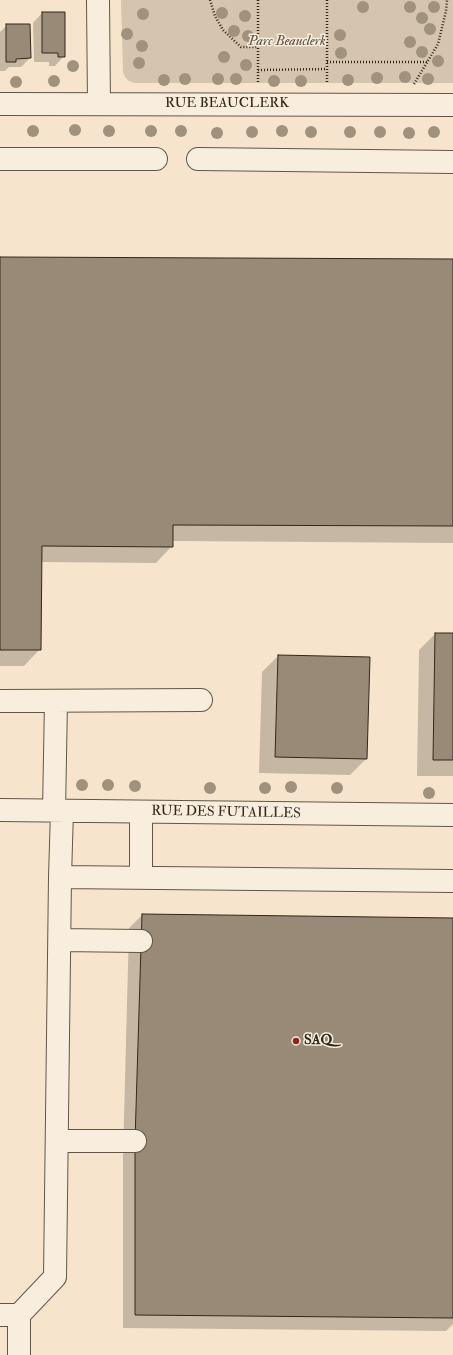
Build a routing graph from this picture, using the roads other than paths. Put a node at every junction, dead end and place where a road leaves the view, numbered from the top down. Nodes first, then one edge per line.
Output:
1 (98, 0) edge
2 (0, 104) edge
3 (99, 104) junction
4 (453, 105) edge
5 (0, 159) edge
6 (156, 159) dead end
7 (198, 159) dead end
8 (453, 162) edge
9 (201, 700) dead end
10 (0, 701) edge
11 (56, 701) junction
12 (0, 810) edge
13 (58, 811) junction
14 (141, 812) junction
15 (453, 815) edge
16 (60, 877) junction
17 (141, 878) junction
18 (453, 881) edge
19 (60, 940) junction
20 (141, 941) dead end
21 (57, 1141) junction
22 (136, 1141) dead end
23 (10, 1315) edge
24 (19, 1355) edge

1 - 3 street
2 - 3 street, RUE BEAUCLERK
3 - 4 street, RUE BEAUCLERK
5 - 6 street
7 - 8 street
9 - 11 street
10 - 11 street
11 - 13 street
12 - 13 street, RUE DES FUTAILLES
13 - 14 street, RUE DES FUTAILLES
13 - 16 street
14 - 15 street, RUE DES FUTAILLES
14 - 17 street
16 - 17 street
16 - 19 street
17 - 18 street
19 - 20 street
19 - 21 street
21 - 22 street
21 - 23 street
23 - 24 street

